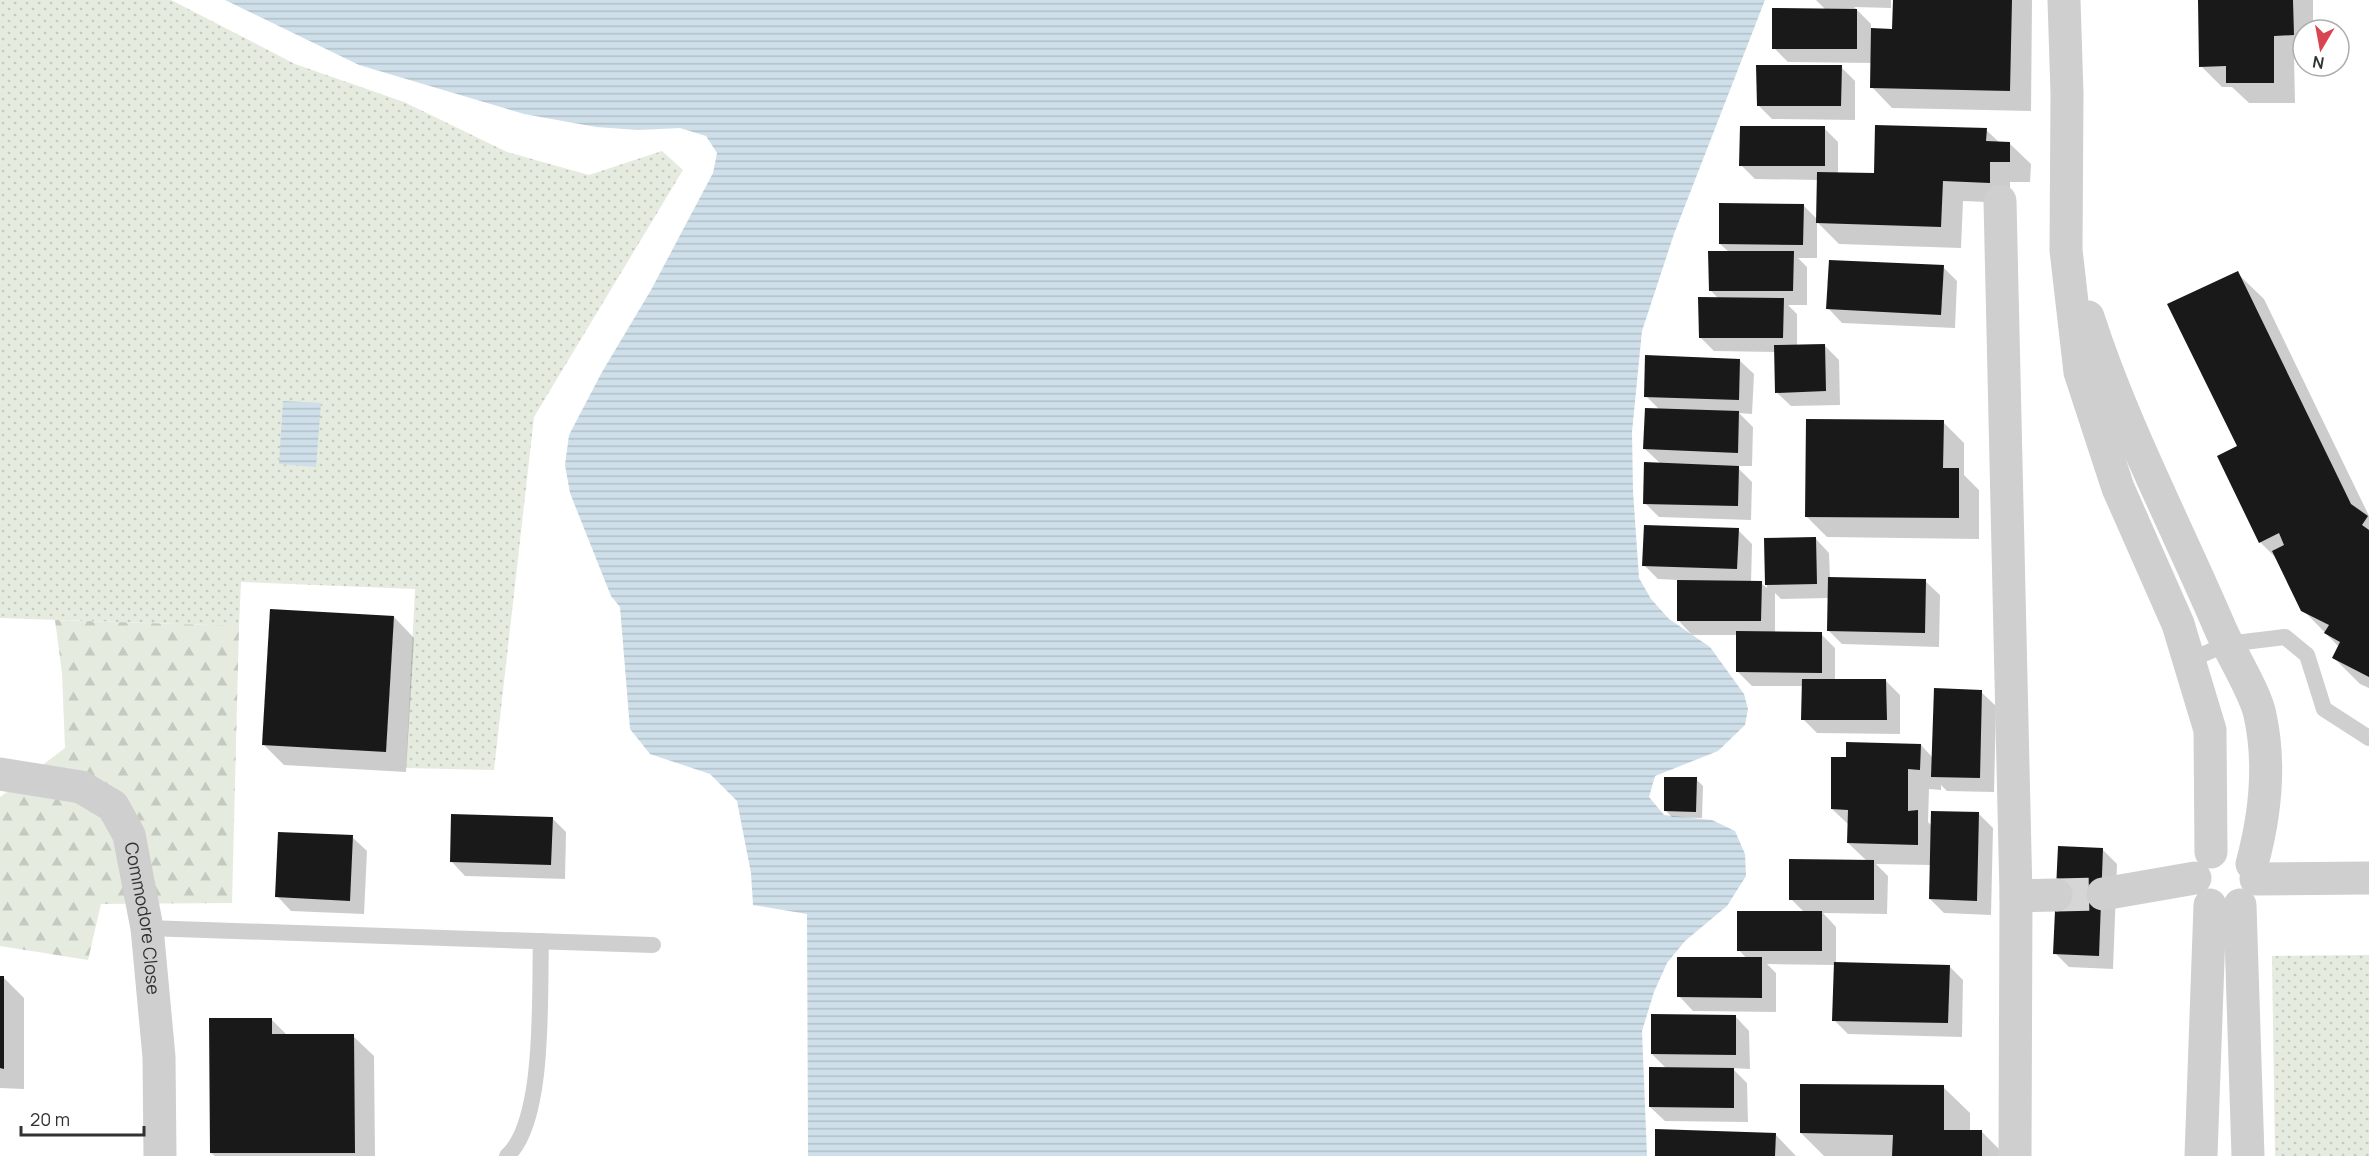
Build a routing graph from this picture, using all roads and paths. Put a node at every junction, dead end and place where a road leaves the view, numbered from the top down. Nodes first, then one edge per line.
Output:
1 (2064, 0) edge
2 (2000, 201) dead end
3 (2066, 250) junction
4 (2227, 644) junction
5 (2190, 660) junction
6 (2369, 738) edge
7 (0, 774) edge
8 (2369, 878) edge
9 (2228, 880) junction
10 (2103, 894) tunnel mouth
11 (2056, 895) tunnel mouth
12 (2016, 896) junction
13 (147, 928) junction
14 (541, 941) junction
15 (653, 945) dead end
16 (160, 1156) edge
17 (507, 1156) edge
18 (2015, 1156) edge
19 (2201, 1156) edge
20 (2248, 1156) edge

1 - 3 street
2 - 12 street
3 - 4 street
3 - 5 street
4 - 5 lane
4 - 6 lane
4 - 9 street
5 - 9 street
7 - 13 street, Commodore Close
8 - 9 street
9 - 10 street
9 - 19 street
9 - 20 street
11 - 12 street
12 - 18 street
13 - 14 lane
13 - 16 street, Commodore Close
14 - 15 lane
14 - 17 lane

